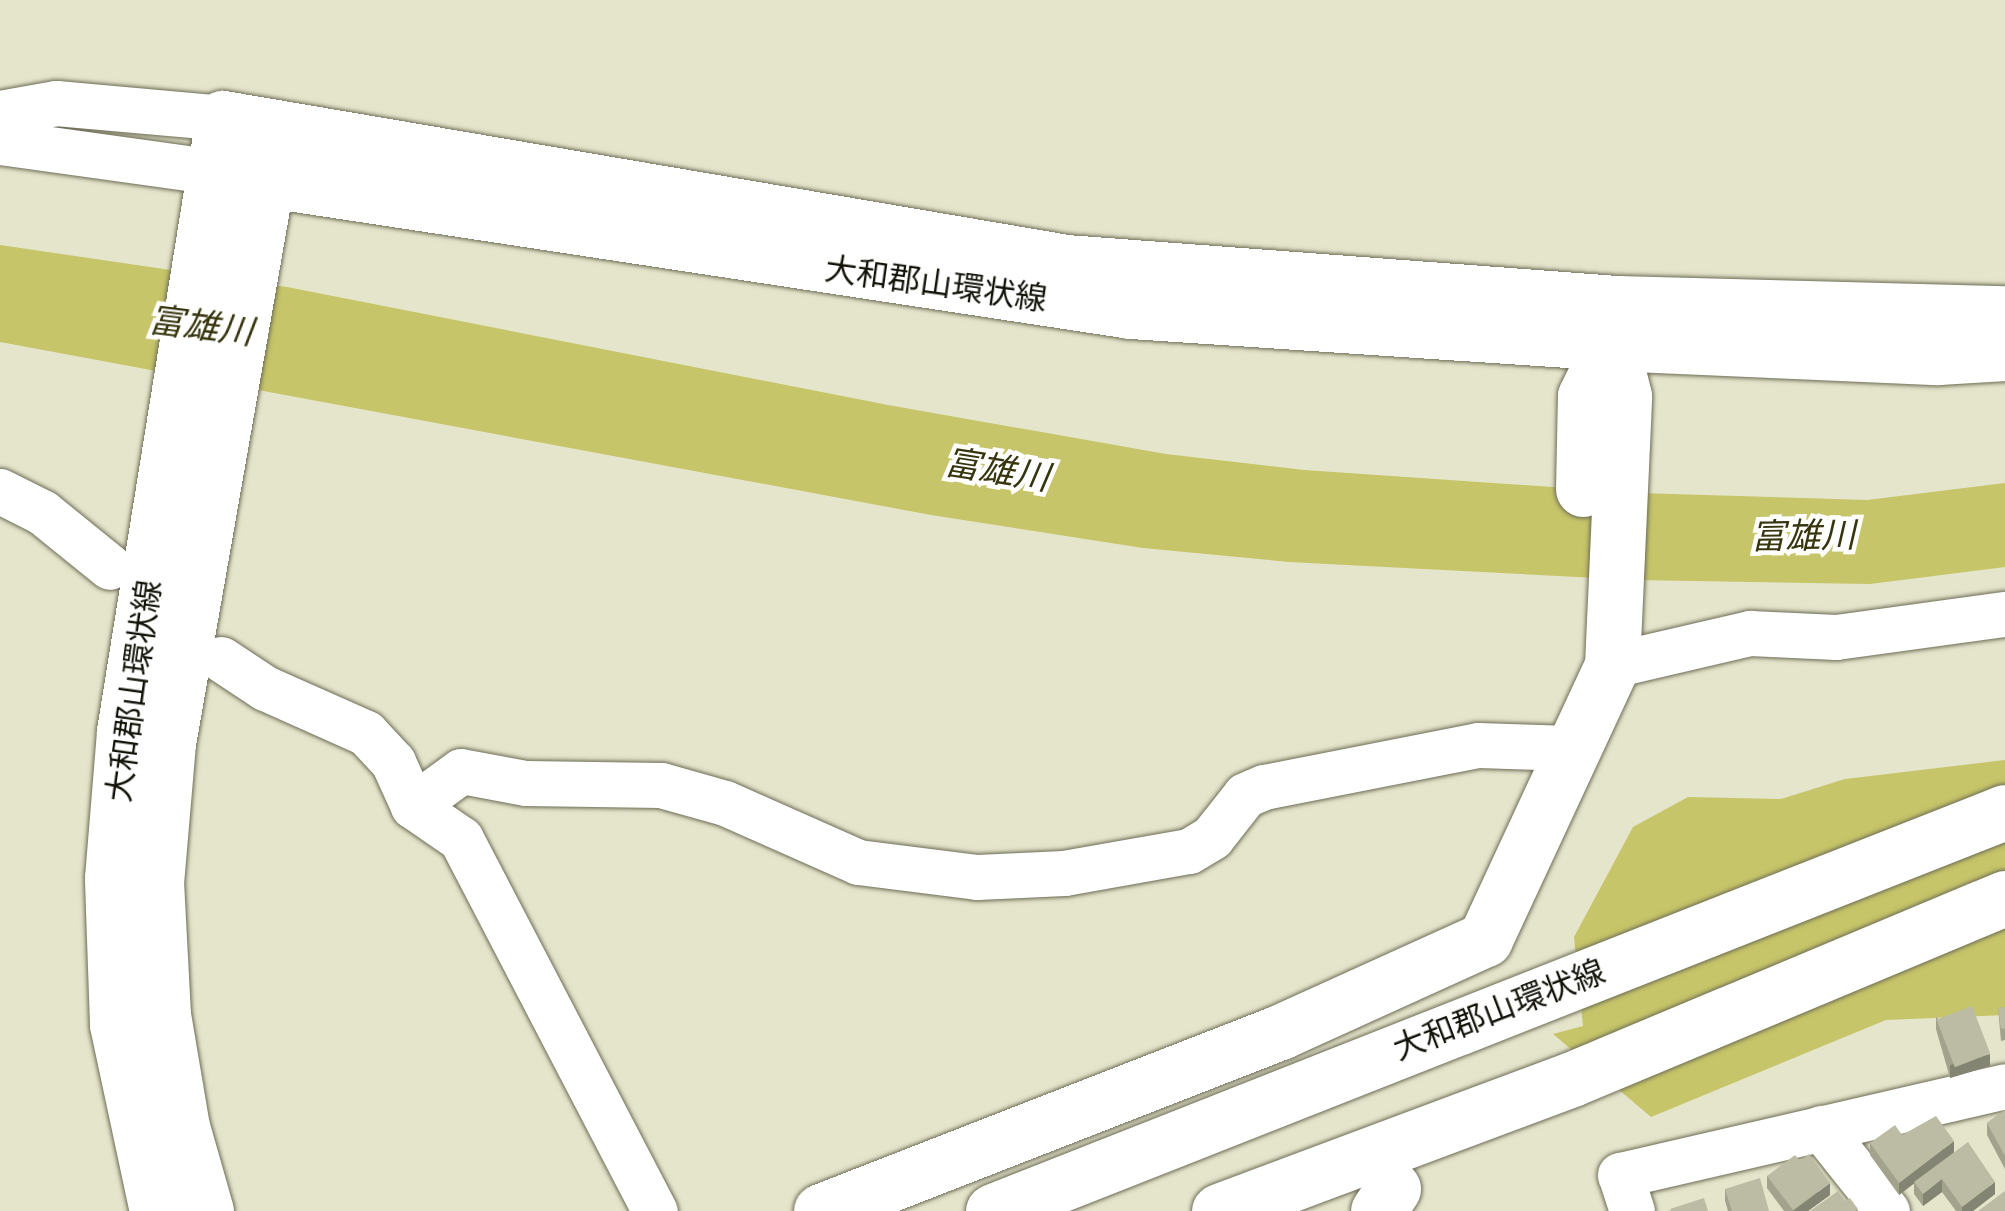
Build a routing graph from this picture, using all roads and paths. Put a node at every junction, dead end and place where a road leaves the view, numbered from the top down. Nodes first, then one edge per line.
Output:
1 (0, 114) edge
2 (223, 118) junction
3 (277, 127) junction
4 (0, 142) edge
5 (241, 177) junction
6 (2005, 313) edge
7 (1614, 323) junction
8 (2005, 352) edge
9 (200, 421) junction
10 (0, 490) edge
11 (110, 567) dead end
12 (2005, 614) edge
13 (1596, 658) junction
14 (222, 659) dead end
15 (1575, 737) junction
16 (413, 806) junction
17 (2005, 812) edge
18 (2005, 898) edge
19 (2005, 1086) edge
20 (1354, 1088) dead end
21 (1821, 1128) junction
22 (1374, 1138) dead end
23 (157, 1211) edge
24 (206, 1211) edge
25 (655, 1211) edge
26 (821, 1211) edge
27 (993, 1211) edge
28 (1218, 1211) edge
29 (1632, 1211) edge
30 (1887, 1211) edge

1 - 2 street
2 - 3 main road, 大和郡山環状線
2 - 5 main road, 大和郡山環状線
3 - 5 main road, 大和郡山環状線
3 - 7 main road, 大和郡山環状線
4 - 5 street
5 - 7 main road, 大和郡山環状線
5 - 9 main road, 大和郡山環状線
6 - 7 main road, 大和郡山環状線
7 - 8 main road, 大和郡山環状線
7 - 13 main road, 大和郡山環状線
9 - 23 main road, 大和郡山環状線
9 - 24 main road, 大和郡山環状線
10 - 11 street
12 - 13 street
13 - 15 main road, 大和郡山環状線
14 - 16 street
15 - 16 street
15 - 26 main road, 大和郡山環状線
16 - 25 street
17 - 27 main road, 大和郡山環状線
18 - 28 main road
19 - 21 street
20 - 22 main road
21 - 29 street
21 - 30 street

